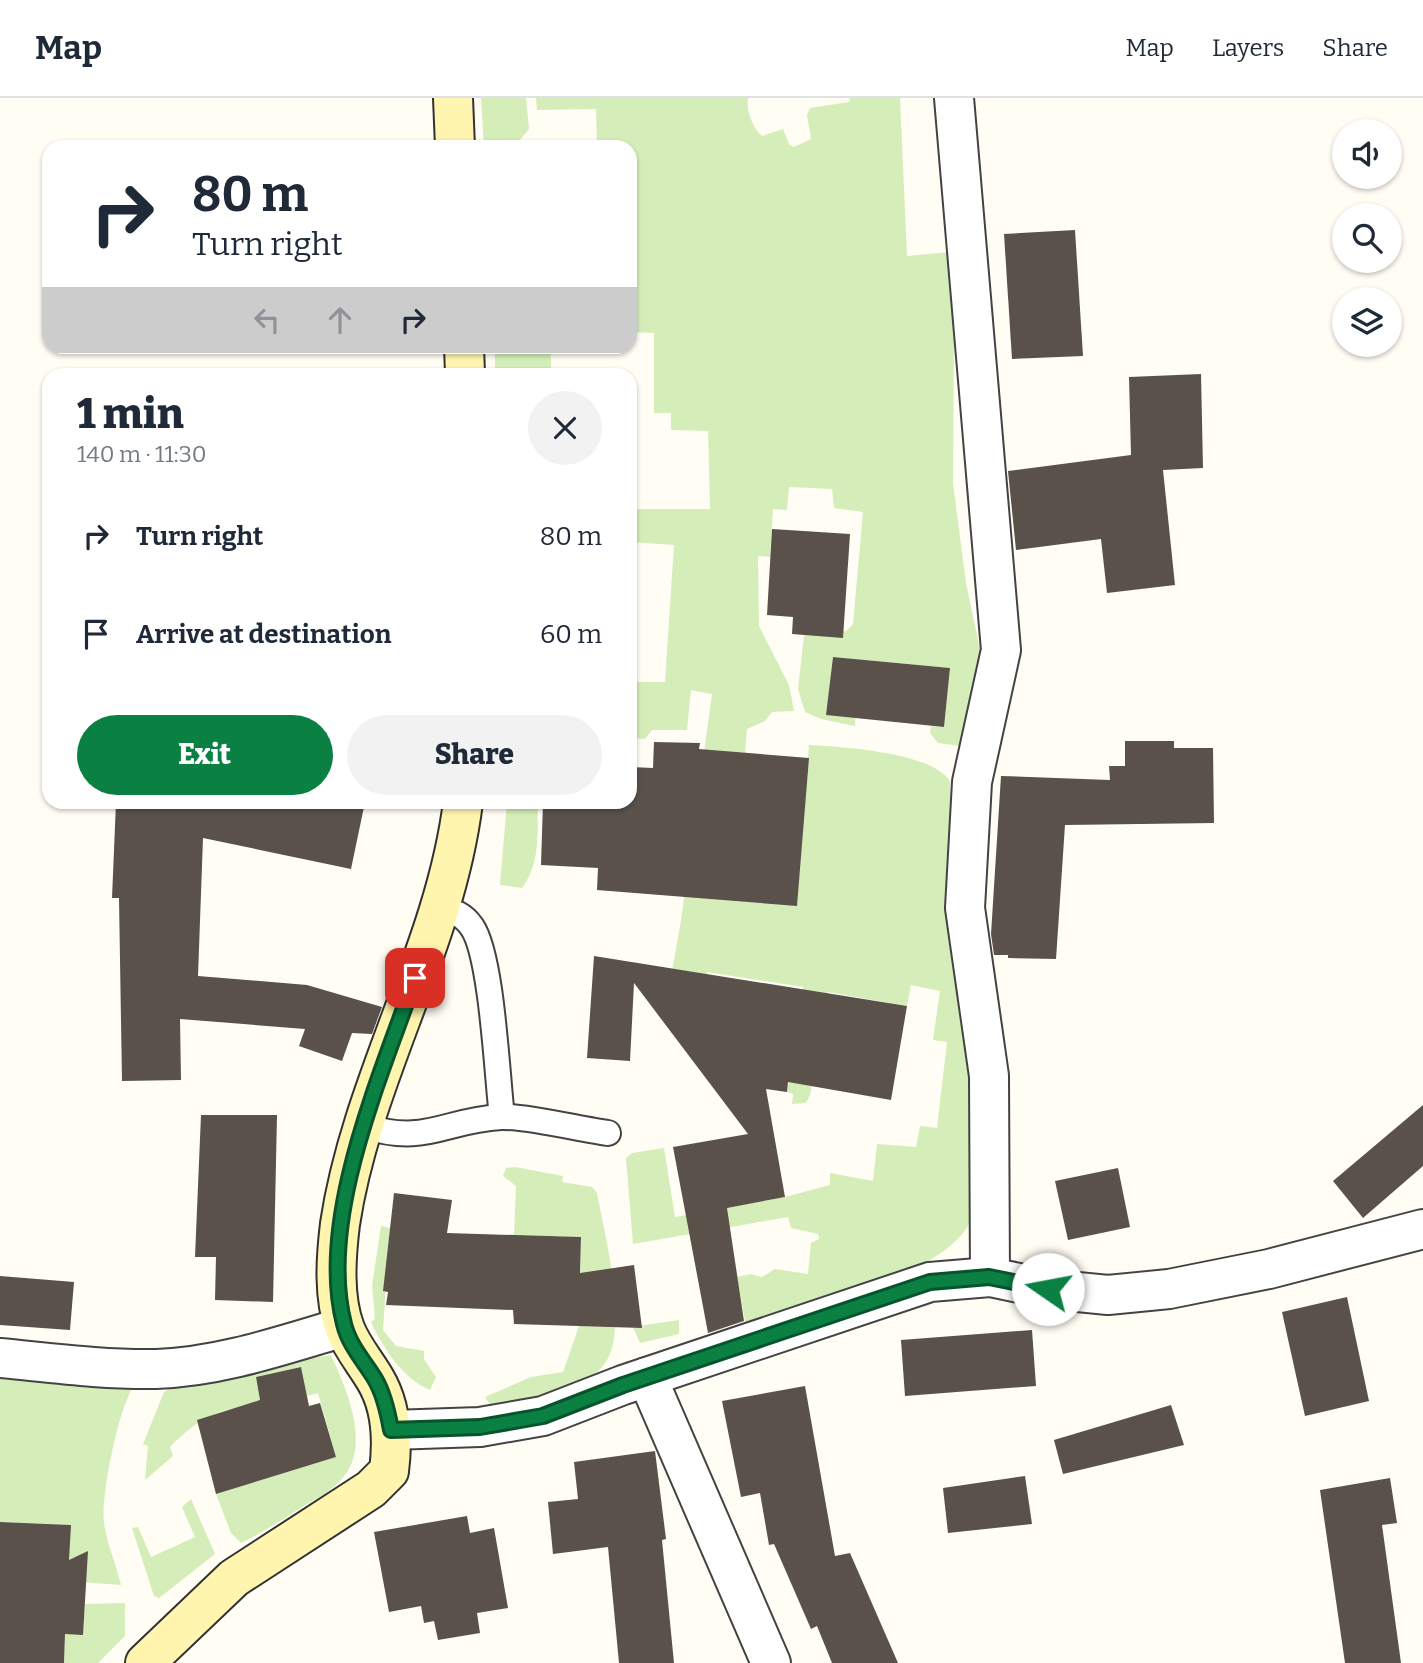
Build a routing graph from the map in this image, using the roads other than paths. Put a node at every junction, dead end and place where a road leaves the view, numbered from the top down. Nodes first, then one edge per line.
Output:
1 (453, 98) edge
2 (954, 98) edge
3 (455, 140) edge
4 (462, 809) edge
5 (441, 909) junction
6 (502, 1117) junction
7 (364, 1126) junction
8 (608, 1133) dead end
9 (1423, 1229) edge
10 (989, 1277) junction
11 (344, 1327) junction
12 (0, 1358) edge
13 (647, 1377) junction
14 (391, 1430) junction
15 (145, 1663) edge
16 (771, 1663) edge

1 - 3 street
2 - 10 street
4 - 5 street
5 - 6 lane
5 - 7 street
6 - 7 lane
6 - 8 lane
7 - 11 street
9 - 10 street
10 - 13 street
11 - 12 street
11 - 14 street
13 - 14 street
13 - 16 street
14 - 15 street

